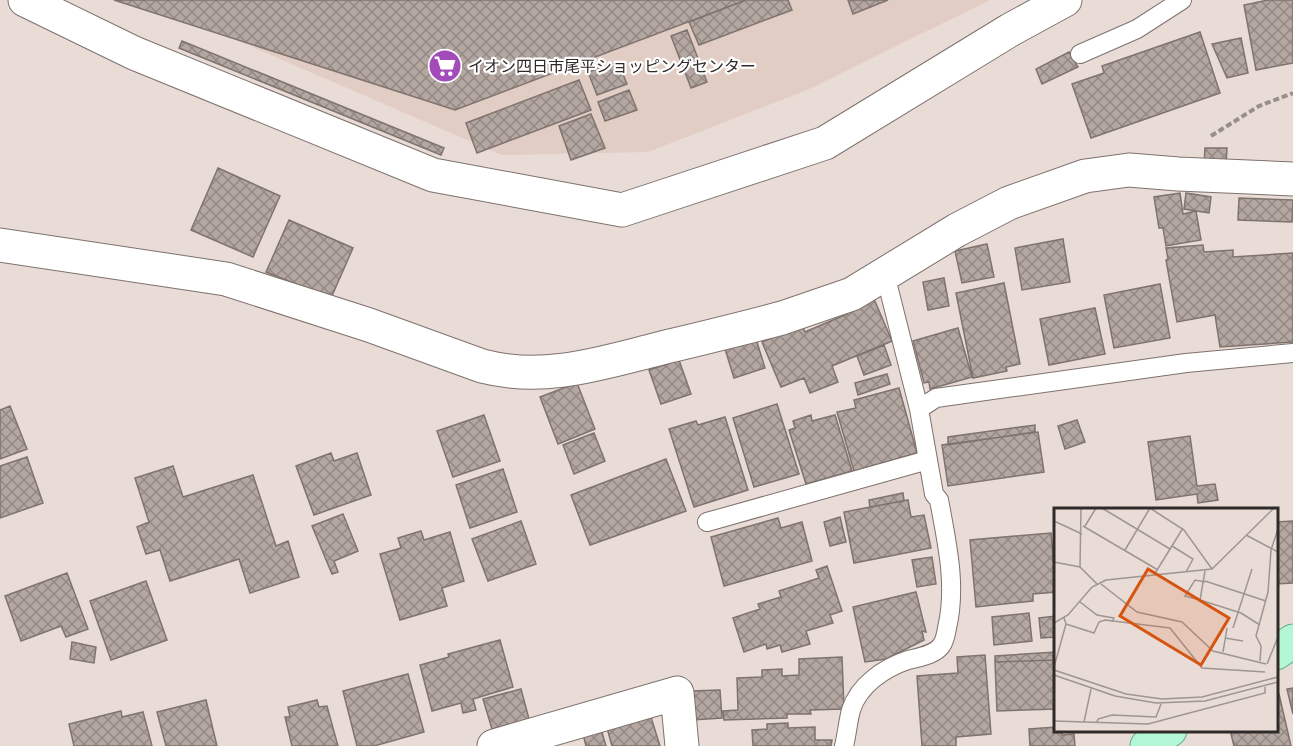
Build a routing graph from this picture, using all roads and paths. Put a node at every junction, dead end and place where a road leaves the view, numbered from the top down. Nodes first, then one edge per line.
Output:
1 (25, 0) edge
2 (1065, 0) edge
3 (1182, 0) edge
4 (1080, 54) dead end
5 (1293, 93) edge
6 (1178, 174) junction
7 (1293, 179) edge
8 (0, 245) edge
9 (885, 274) junction
10 (1293, 353) edge
11 (919, 409) junction
12 (928, 460) junction
13 (707, 522) dead end
14 (1293, 641) edge
15 (1278, 652) edge
16 (1167, 731) edge
17 (494, 746) edge
18 (682, 746) edge
19 (844, 746) edge
20 (1147, 746) edge

1 - 2 street
3 - 4 lane
5 - 6 path
6 - 7 street
6 - 9 street
8 - 9 street
9 - 11 lane
10 - 11 lane
11 - 12 lane
12 - 13 lane
12 - 19 lane
14 - 15 main road
16 - 20 main road
17 - 18 street

